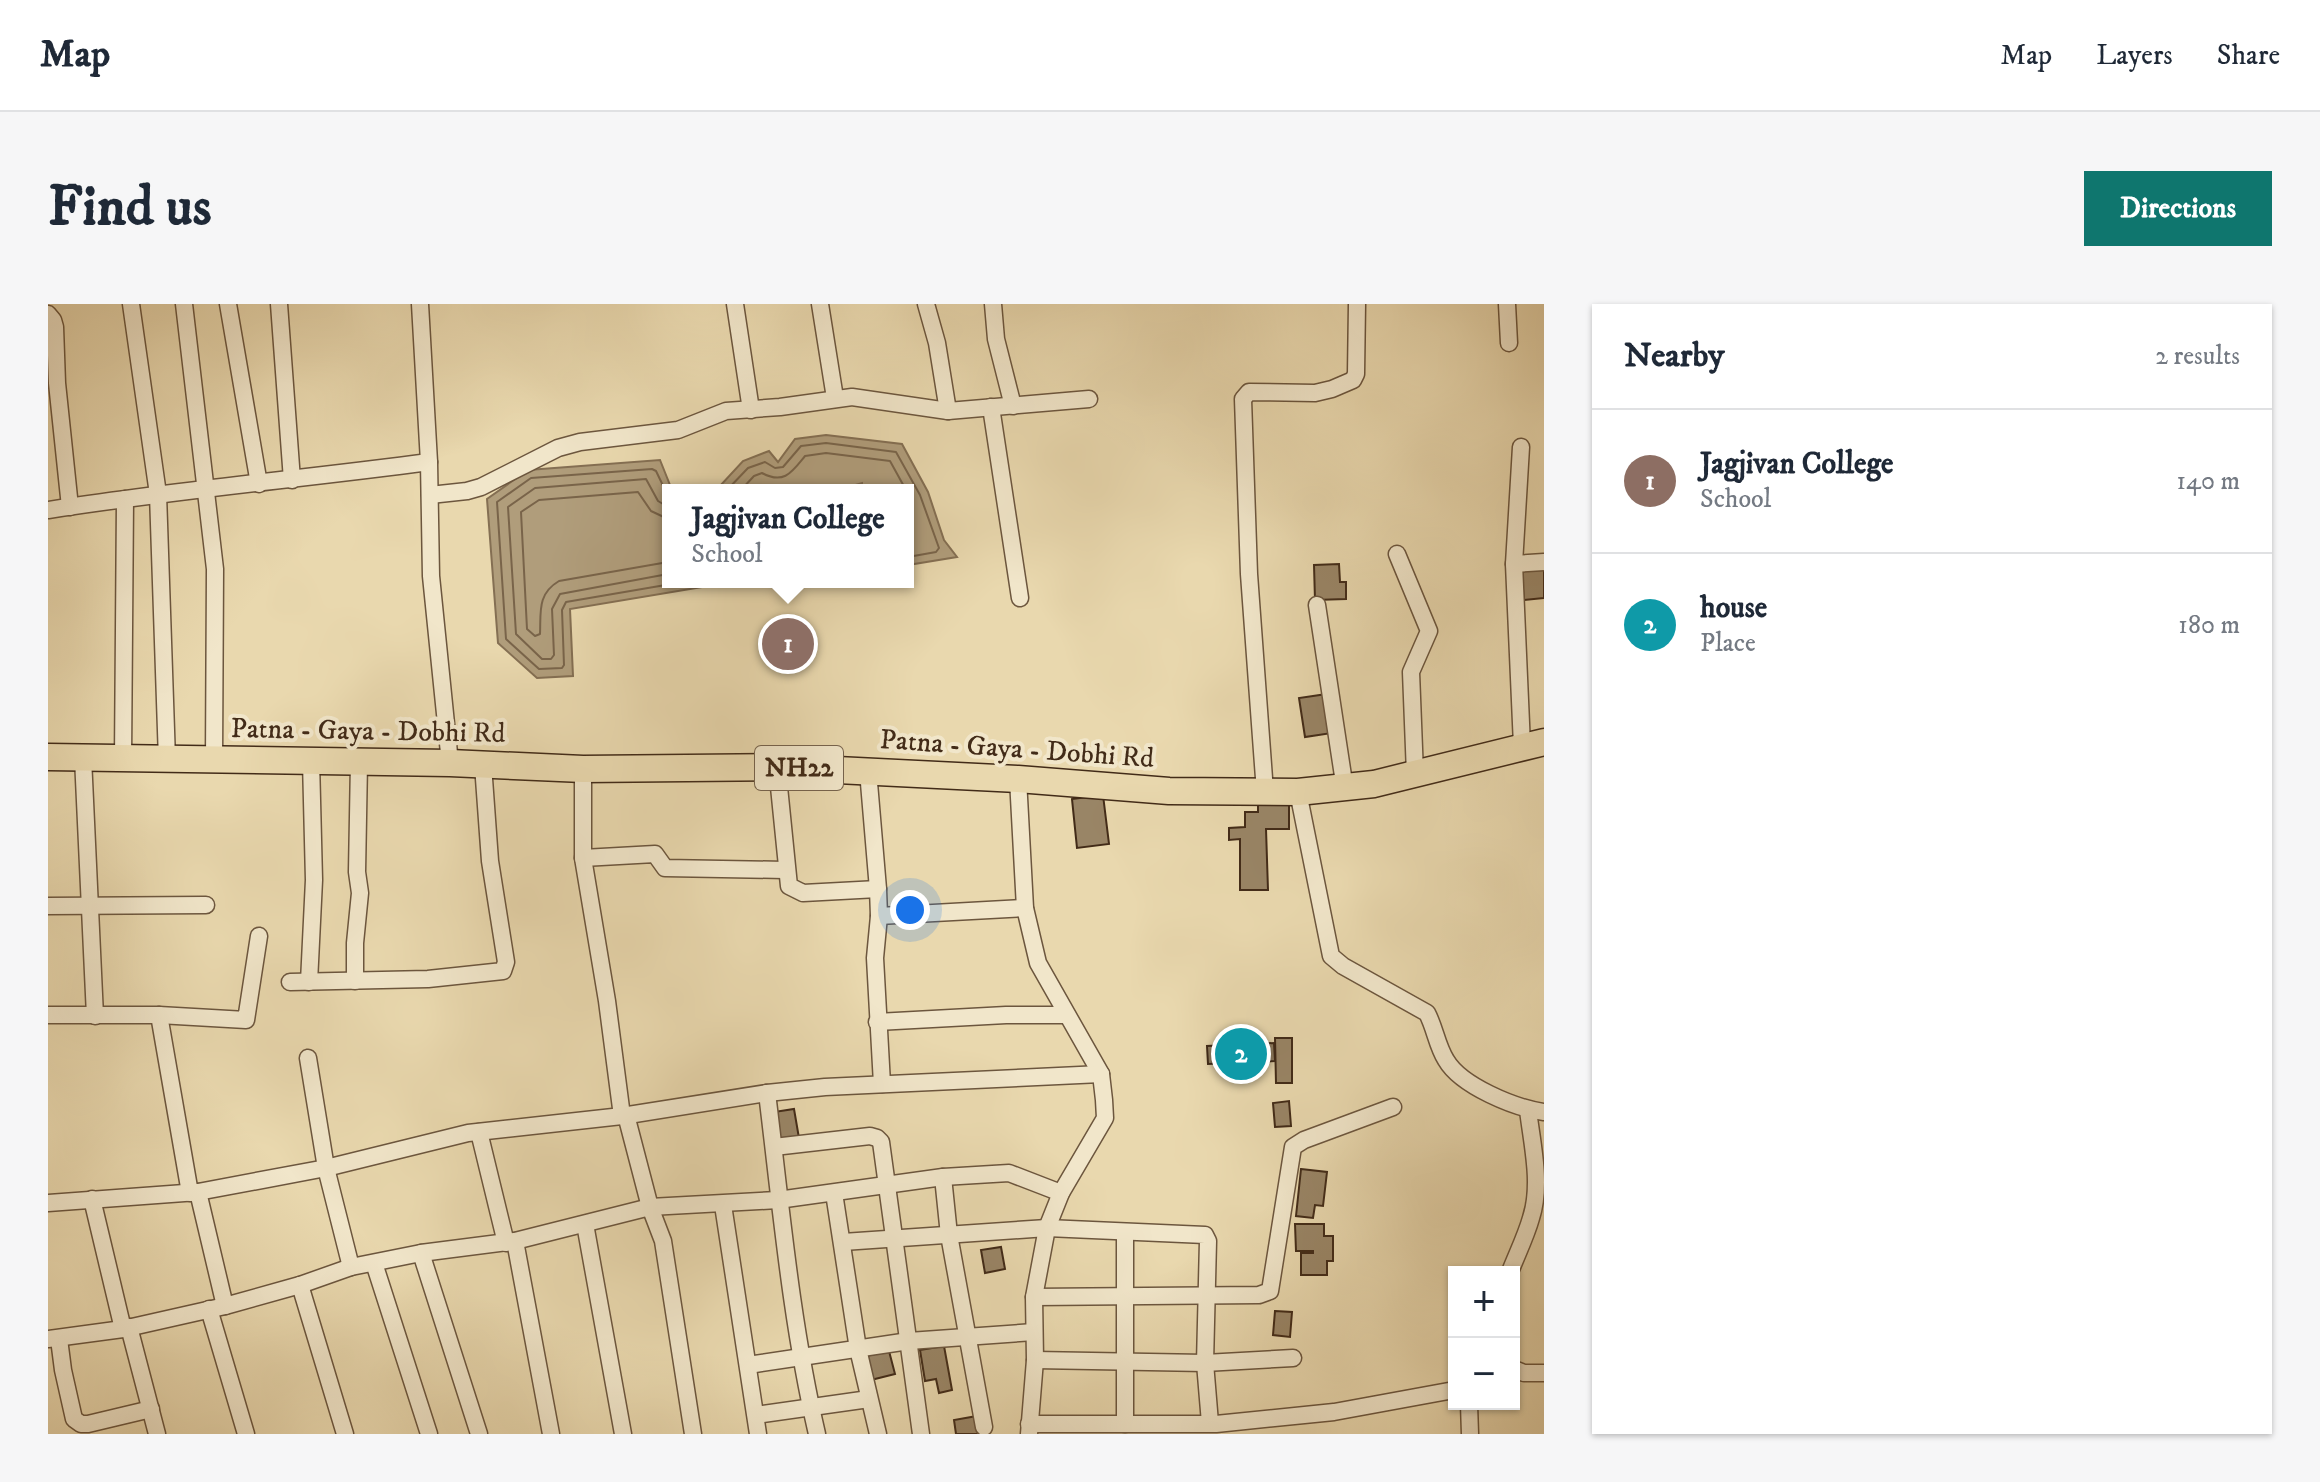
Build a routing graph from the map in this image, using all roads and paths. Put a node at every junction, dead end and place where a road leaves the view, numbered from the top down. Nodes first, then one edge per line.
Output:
1 (131, 304) edge
2 (184, 304) edge
3 (228, 304) edge
4 (279, 304) edge
5 (420, 304) edge
6 (735, 304) edge
7 (820, 304) edge
8 (926, 304) edge
9 (993, 304) edge
10 (1357, 304) edge
11 (1507, 304) edge
12 (48, 314) edge
13 (1509, 343) dead end
14 (835, 398) junction
15 (1089, 399) dead end
16 (1013, 406) junction
17 (991, 407) junction
18 (751, 410) junction
19 (948, 411) junction
20 (1521, 447) dead end
21 (429, 462) junction
22 (292, 480) junction
23 (259, 484) junction
24 (206, 488) junction
25 (158, 494) junction
26 (430, 495) junction
27 (125, 499) junction
28 (70, 507) junction
29 (48, 510) edge
30 (1397, 554) dead end
31 (1544, 562) edge
32 (1514, 564) junction
33 (1020, 598) dead end
34 (1317, 605) dead end
35 (1533, 744) edge
36 (48, 757) edge
37 (83, 758) junction
38 (123, 759) junction
39 (167, 760) junction
40 (214, 760) junction
41 (311, 761) junction
42 (359, 762) junction
43 (450, 763) junction
44 (483, 765) junction
45 (777, 767) junction
46 (583, 769) junction
47 (868, 771) junction
48 (1415, 774) junction
49 (1018, 779) junction
50 (1345, 789) junction
51 (1265, 792) junction
52 (1298, 792) junction
53 (583, 858) junction
54 (785, 870) junction
55 (878, 889) junction
56 (89, 904) junction
57 (206, 905) dead end
58 (48, 906) edge
59 (1025, 908) junction
60 (879, 916) junction
61 (259, 936) dead end
62 (355, 981) junction
63 (290, 982) dead end
64 (309, 982) junction
65 (48, 1015) edge
66 (159, 1015) junction
67 (1066, 1015) junction
68 (95, 1016) junction
69 (877, 1022) junction
70 (308, 1058) dead end
71 (1101, 1074) junction
72 (882, 1084) junction
73 (767, 1093) junction
74 (1393, 1107) dead end
75 (1536, 1111) edge
76 (624, 1116) junction
77 (479, 1132) junction
78 (774, 1147) junction
79 (326, 1168) junction
80 (943, 1177) junction
81 (886, 1186) junction
82 (194, 1193) junction
83 (834, 1193) junction
84 (1061, 1193) junction
85 (92, 1199) junction
86 (778, 1200) junction
87 (48, 1203) edge
88 (723, 1205) junction
89 (650, 1207) junction
90 (1538, 1219) edge
91 (585, 1224) junction
92 (1047, 1228) junction
93 (1125, 1233) junction
94 (949, 1235) junction
95 (893, 1239) junction
96 (510, 1242) junction
97 (843, 1242) junction
98 (421, 1253) junction
99 (374, 1263) junction
100 (1513, 1266) edge
101 (351, 1267) junction
102 (300, 1285) junction
103 (1207, 1294) junction
104 (1124, 1296) junction
105 (1034, 1297) junction
106 (217, 1307) junction
107 (126, 1328) junction
108 (1034, 1332) junction
109 (968, 1335) junction
110 (54, 1339) edge
111 (909, 1341) junction
112 (858, 1349) junction
113 (801, 1356) junction
114 (1293, 1358) dead end
115 (1035, 1360) junction
116 (1125, 1362) junction
117 (1205, 1363) junction
118 (748, 1365) junction
119 (1520, 1371) edge
120 (1544, 1373) edge
121 (1448, 1391) edge
122 (869, 1399) junction
123 (811, 1408) junction
124 (151, 1409) junction
125 (1469, 1410) edge
126 (756, 1415) junction
127 (1210, 1423) junction
128 (1125, 1424) junction
129 (984, 1427) dead end
130 (1029, 1429) edge
131 (157, 1434) edge
132 (246, 1434) edge
133 (345, 1434) edge
134 (429, 1434) edge
135 (479, 1434) edge
136 (551, 1434) edge
137 (623, 1434) edge
138 (693, 1434) edge
139 (758, 1434) edge
140 (817, 1434) edge
141 (878, 1434) edge
142 (921, 1434) edge
143 (1470, 1434) edge

1 - 25 street
2 - 24 street
3 - 23 street
4 - 22 street
5 - 21 street
6 - 18 street
7 - 14 street
8 - 19 street
9 - 16 street
10 - 51 street
11 - 13 street
12 - 28 street
14 - 18 street
14 - 19 street
15 - 16 street
16 - 17 street
17 - 19 street
17 - 33 street
18 - 26 street
20 - 32 street
21 - 22 street
21 - 26 street
22 - 23 street
23 - 24 street
24 - 25 street
24 - 40 street
25 - 27 street
25 - 39 street
26 - 43 street
27 - 28 street
27 - 38 street
28 - 29 street
30 - 48 street
31 - 32 street
32 - 35 street
34 - 50 street
35 - 48 main road, Patna - Gaya - Dobhi Rd / NH22
36 - 37 main road, Patna - Gaya - Dobhi Rd / NH22
37 - 38 main road, Patna - Gaya - Dobhi Rd / NH22
37 - 56 street
38 - 39 main road, Patna - Gaya - Dobhi Rd / NH22
39 - 40 main road, Patna - Gaya - Dobhi Rd / NH22
40 - 41 main road, Patna - Gaya - Dobhi Rd / NH22
41 - 42 main road, Patna - Gaya - Dobhi Rd / NH22
41 - 64 street
42 - 43 main road, Patna - Gaya - Dobhi Rd / NH22
42 - 62 street
43 - 44 main road, Patna - Gaya - Dobhi Rd / NH22
44 - 46 main road, Patna - Gaya - Dobhi Rd / NH22
44 - 62 street
45 - 46 main road, Patna - Gaya - Dobhi Rd / NH22
45 - 47 main road, Patna - Gaya - Dobhi Rd / NH22
45 - 54 street
46 - 53 street
47 - 49 main road, Patna - Gaya - Dobhi Rd / NH22
47 - 55 street
48 - 50 main road, Patna - Gaya - Dobhi Rd / NH22
49 - 51 main road, Patna - Gaya - Dobhi Rd / NH22
49 - 59 street
50 - 52 main road, Patna - Gaya - Dobhi Rd / NH22
51 - 52 main road, Patna - Gaya - Dobhi Rd / NH22
52 - 75 street
53 - 54 street
53 - 76 street
54 - 55 street
55 - 60 street
56 - 57 street
56 - 58 street
56 - 68 street
59 - 60 street
59 - 67 street
60 - 69 street
61 - 66 street
62 - 64 street
63 - 64 street
65 - 68 street
66 - 68 street
66 - 82 street
67 - 69 street
67 - 71 street
69 - 72 street
70 - 79 street
71 - 72 street
71 - 84 street
72 - 73 street
73 - 76 street
73 - 78 street
74 - 103 street
75 - 90 street
76 - 77 street
76 - 89 street
77 - 79 street
77 - 96 street
78 - 81 street
78 - 86 street
79 - 82 street
79 - 101 street
80 - 81 street
80 - 84 street
80 - 94 street
81 - 83 street
81 - 95 street
82 - 85 street
82 - 106 street
83 - 86 street
83 - 97 street
84 - 92 street
85 - 87 street
85 - 107 street
86 - 88 street
86 - 113 street
88 - 89 street
88 - 118 street
89 - 91 street
89 - 138 street
90 - 100 street
91 - 96 street
91 - 137 street
92 - 93 street
92 - 94 street
92 - 105 street
93 - 103 street
93 - 104 street
94 - 95 street
94 - 109 street
95 - 97 street
95 - 111 street
96 - 98 street
96 - 136 street
97 - 112 street
98 - 99 street
98 - 135 street
99 - 101 street
99 - 134 street
101 - 102 street
102 - 106 street
102 - 133 street
103 - 104 street
103 - 117 street
104 - 105 street
104 - 116 street
105 - 108 street
106 - 107 street
106 - 132 street
107 - 110 street
107 - 124 street
108 - 109 street
108 - 115 street
109 - 111 street
109 - 129 street
110 - 124 street
111 - 112 street
111 - 142 street
112 - 113 street
112 - 122 street
113 - 118 street
113 - 123 street
114 - 117 street
115 - 116 street
115 - 130 street
116 - 117 street
116 - 128 street
117 - 127 street
118 - 126 street
119 - 120 street
121 - 127 street
122 - 123 street
122 - 141 street
123 - 126 street
123 - 140 street
124 - 131 street
125 - 143 street
126 - 139 street
127 - 128 street
128 - 130 street

